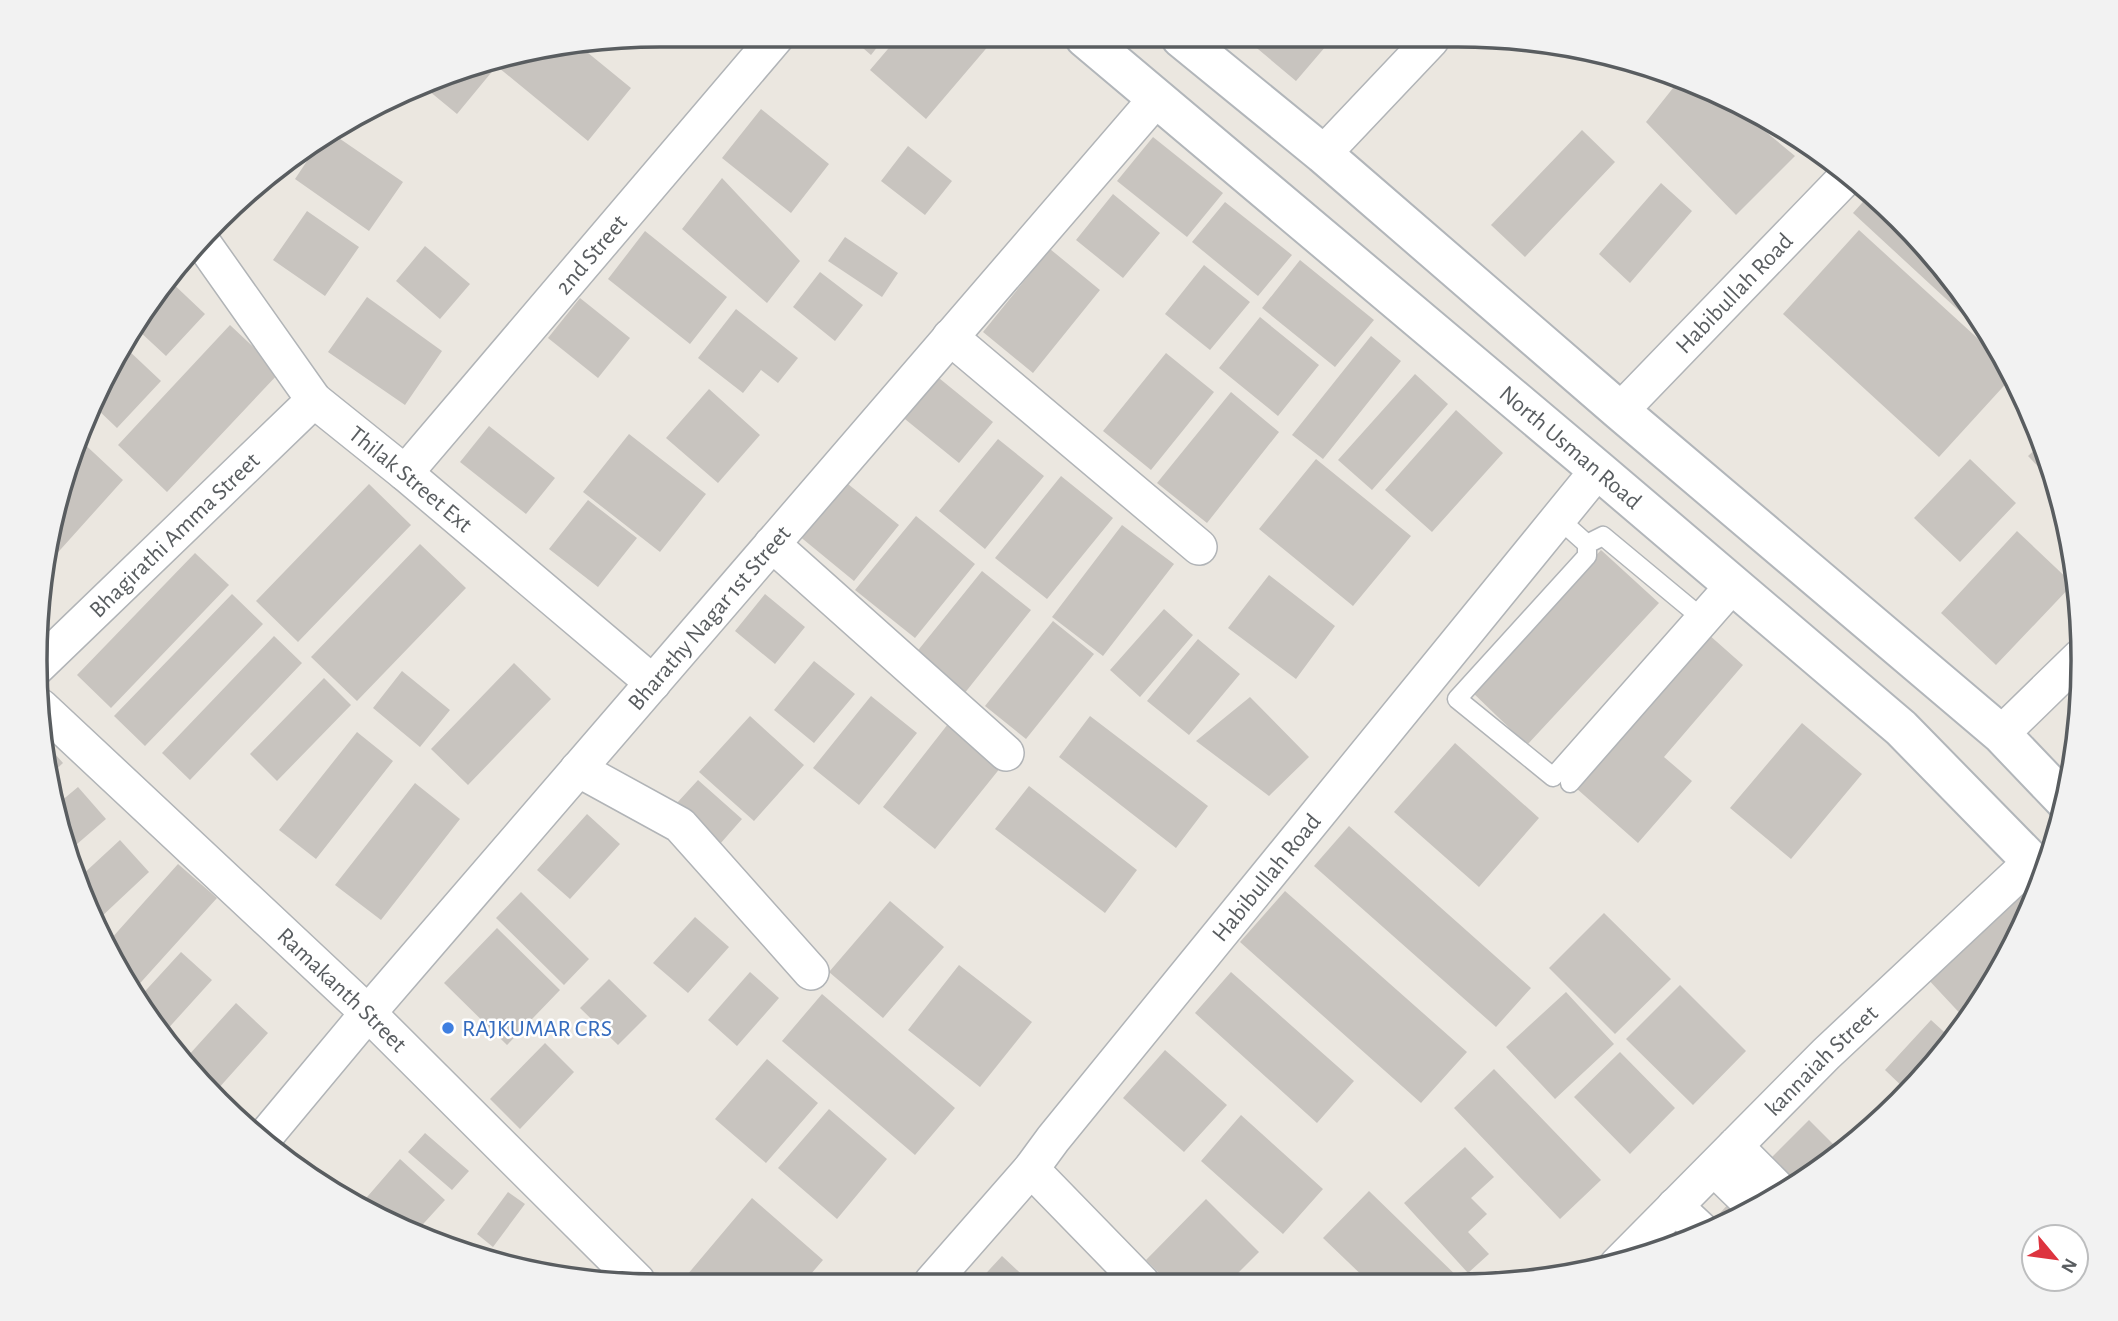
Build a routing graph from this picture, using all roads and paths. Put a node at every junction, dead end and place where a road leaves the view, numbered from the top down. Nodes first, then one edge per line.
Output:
1 (768, 47) edge
2 (1095, 47) edge
3 (1192, 47) edge
4 (1424, 47) edge
5 (1156, 99) junction
6 (1323, 154) junction
7 (1841, 182) edge
8 (207, 248) edge
9 (950, 337) junction
10 (314, 400) junction
11 (1620, 411) junction
12 (1598, 470) junction
13 (405, 472) junction
14 (1559, 519) junction
15 (772, 544) junction
16 (1587, 544) junction
17 (1199, 547) dead end
18 (1733, 585) junction
19 (1697, 614) junction
20 (47, 657) edge
21 (2071, 666) edge
22 (653, 683) junction
23 (50, 716) edge
24 (2001, 734) junction
25 (1006, 753) dead end
26 (578, 769) junction
27 (1570, 783) dead end
28 (2056, 792) edge
29 (2037, 862) edge
30 (2033, 871) edge
31 (811, 972) dead end
32 (368, 1013) junction
33 (269, 1132) edge
34 (1725, 1157) junction
35 (1031, 1169) junction
36 (1773, 1186) edge
37 (1750, 1200) edge
38 (1675, 1206) junction
39 (1696, 1225) edge
40 (1634, 1247) edge
41 (628, 1272) edge
42 (939, 1274) edge
43 (1133, 1274) edge

1 - 13 street, 2nd Street
2 - 5 main road, North Usman Road
3 - 6 main road
4 - 6 street
5 - 9 street, Bharathy Nagar 1st Street
5 - 12 main road, North Usman Road
6 - 11 main road
7 - 11 street, Habibullah Road
8 - 10 street, Thilak Street Ext
9 - 15 street, Bharathy Nagar 1st Street
9 - 17 street
10 - 13 street, Thilak Street Ext
10 - 20 street, Bhagirathi Amma Street
11 - 24 main road
12 - 14 street, Habibullah Road
12 - 18 main road, North Usman Road
13 - 22 street, Thilak Street Ext
14 - 16 lane
14 - 35 street, Habibullah Road
15 - 22 street, Bharathy Nagar 1st Street
15 - 25 street
16 - 19 lane
16 - 19 lane
18 - 19 lane
18 - 27 lane
18 - 29 main road, North Usman Road
21 - 24 street
22 - 26 street, Bharathy Nagar 1st Street
23 - 32 street, Ramakanth Street
24 - 28 main road
26 - 31 street
26 - 32 street, Bharathy Nagar 1st Street
30 - 34 street, kannaiah Street
32 - 33 street, Bharathy Nagar 1st Street
32 - 41 street, Ramakanth Street
34 - 36 street
34 - 37 street
34 - 38 street, kannaiah Street
35 - 42 street, Habibullah Road
35 - 43 street
38 - 39 street
38 - 40 street, kannaiah Street

